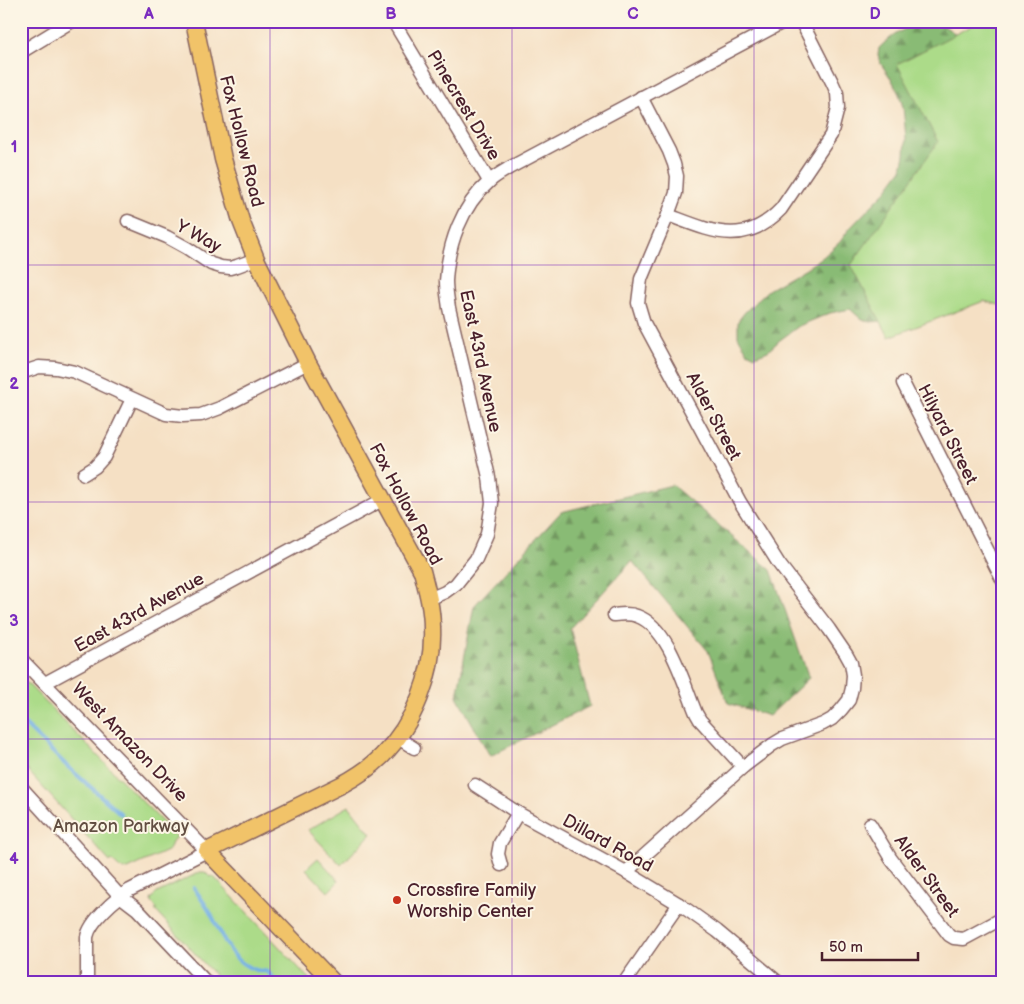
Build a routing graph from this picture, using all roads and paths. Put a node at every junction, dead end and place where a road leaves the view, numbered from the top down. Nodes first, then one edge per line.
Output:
1 (72, 21) edge
2 (194, 21) edge
3 (785, 21) edge
4 (801, 21) edge
5 (398, 23) edge
6 (21, 52) edge
7 (641, 97) junction
8 (489, 181) junction
9 (668, 215) junction
10 (128, 221) dead end
11 (256, 259) junction
12 (308, 363) junction
13 (21, 373) edge
14 (903, 384) dead end
15 (132, 399) junction
16 (84, 474) dead end
17 (382, 500) junction
18 (1003, 581) edge
19 (429, 599) junction
20 (614, 615) dead end
21 (21, 660) edge
22 (45, 683) junction
23 (398, 738) junction
24 (414, 748) dead end
25 (743, 767) junction
26 (21, 786) edge
27 (475, 786) dead end
28 (518, 813) junction
29 (870, 824) dead end
30 (208, 851) junction
31 (501, 865) dead end
32 (626, 872) junction
33 (120, 896) junction
34 (680, 904) junction
35 (1003, 918) edge
36 (87, 983) edge
37 (207, 983) edge
38 (334, 983) edge
39 (624, 983) edge
40 (779, 983) edge

1 - 6 street
2 - 11 main road, Fox Hollow Road
3 - 7 street, East 43rd Avenue
4 - 9 street
5 - 8 street, Pinecrest Drive
7 - 8 street, East 43rd Avenue
7 - 9 street, Alder Street
8 - 19 street, East 43rd Avenue
9 - 25 street, Alder Street
10 - 11 street, Y Way
11 - 12 main road, Fox Hollow Road
12 - 15 street
12 - 17 main road, Fox Hollow Road
13 - 15 street
14 - 18 street, Hilyard Street
15 - 16 street
17 - 19 main road, Fox Hollow Road
17 - 22 street, East 43rd Avenue
19 - 23 main road, Fox Hollow Road
20 - 25 street
21 - 22 street, West Amazon Drive
22 - 30 street, West Amazon Drive
23 - 24 street
23 - 30 main road, Fox Hollow Road
25 - 32 street, Alder Street
26 - 33 street
27 - 28 street, Dillard Road
28 - 31 street
28 - 32 street, Dillard Road
29 - 35 street, Alder Street
30 - 33 street, Fox Hollow Road
30 - 38 main road, West Amazon Drive
32 - 34 street, Dillard Road
33 - 36 street, Fox Hollow Road
33 - 37 street
34 - 39 street
34 - 40 street, Dillard Road

